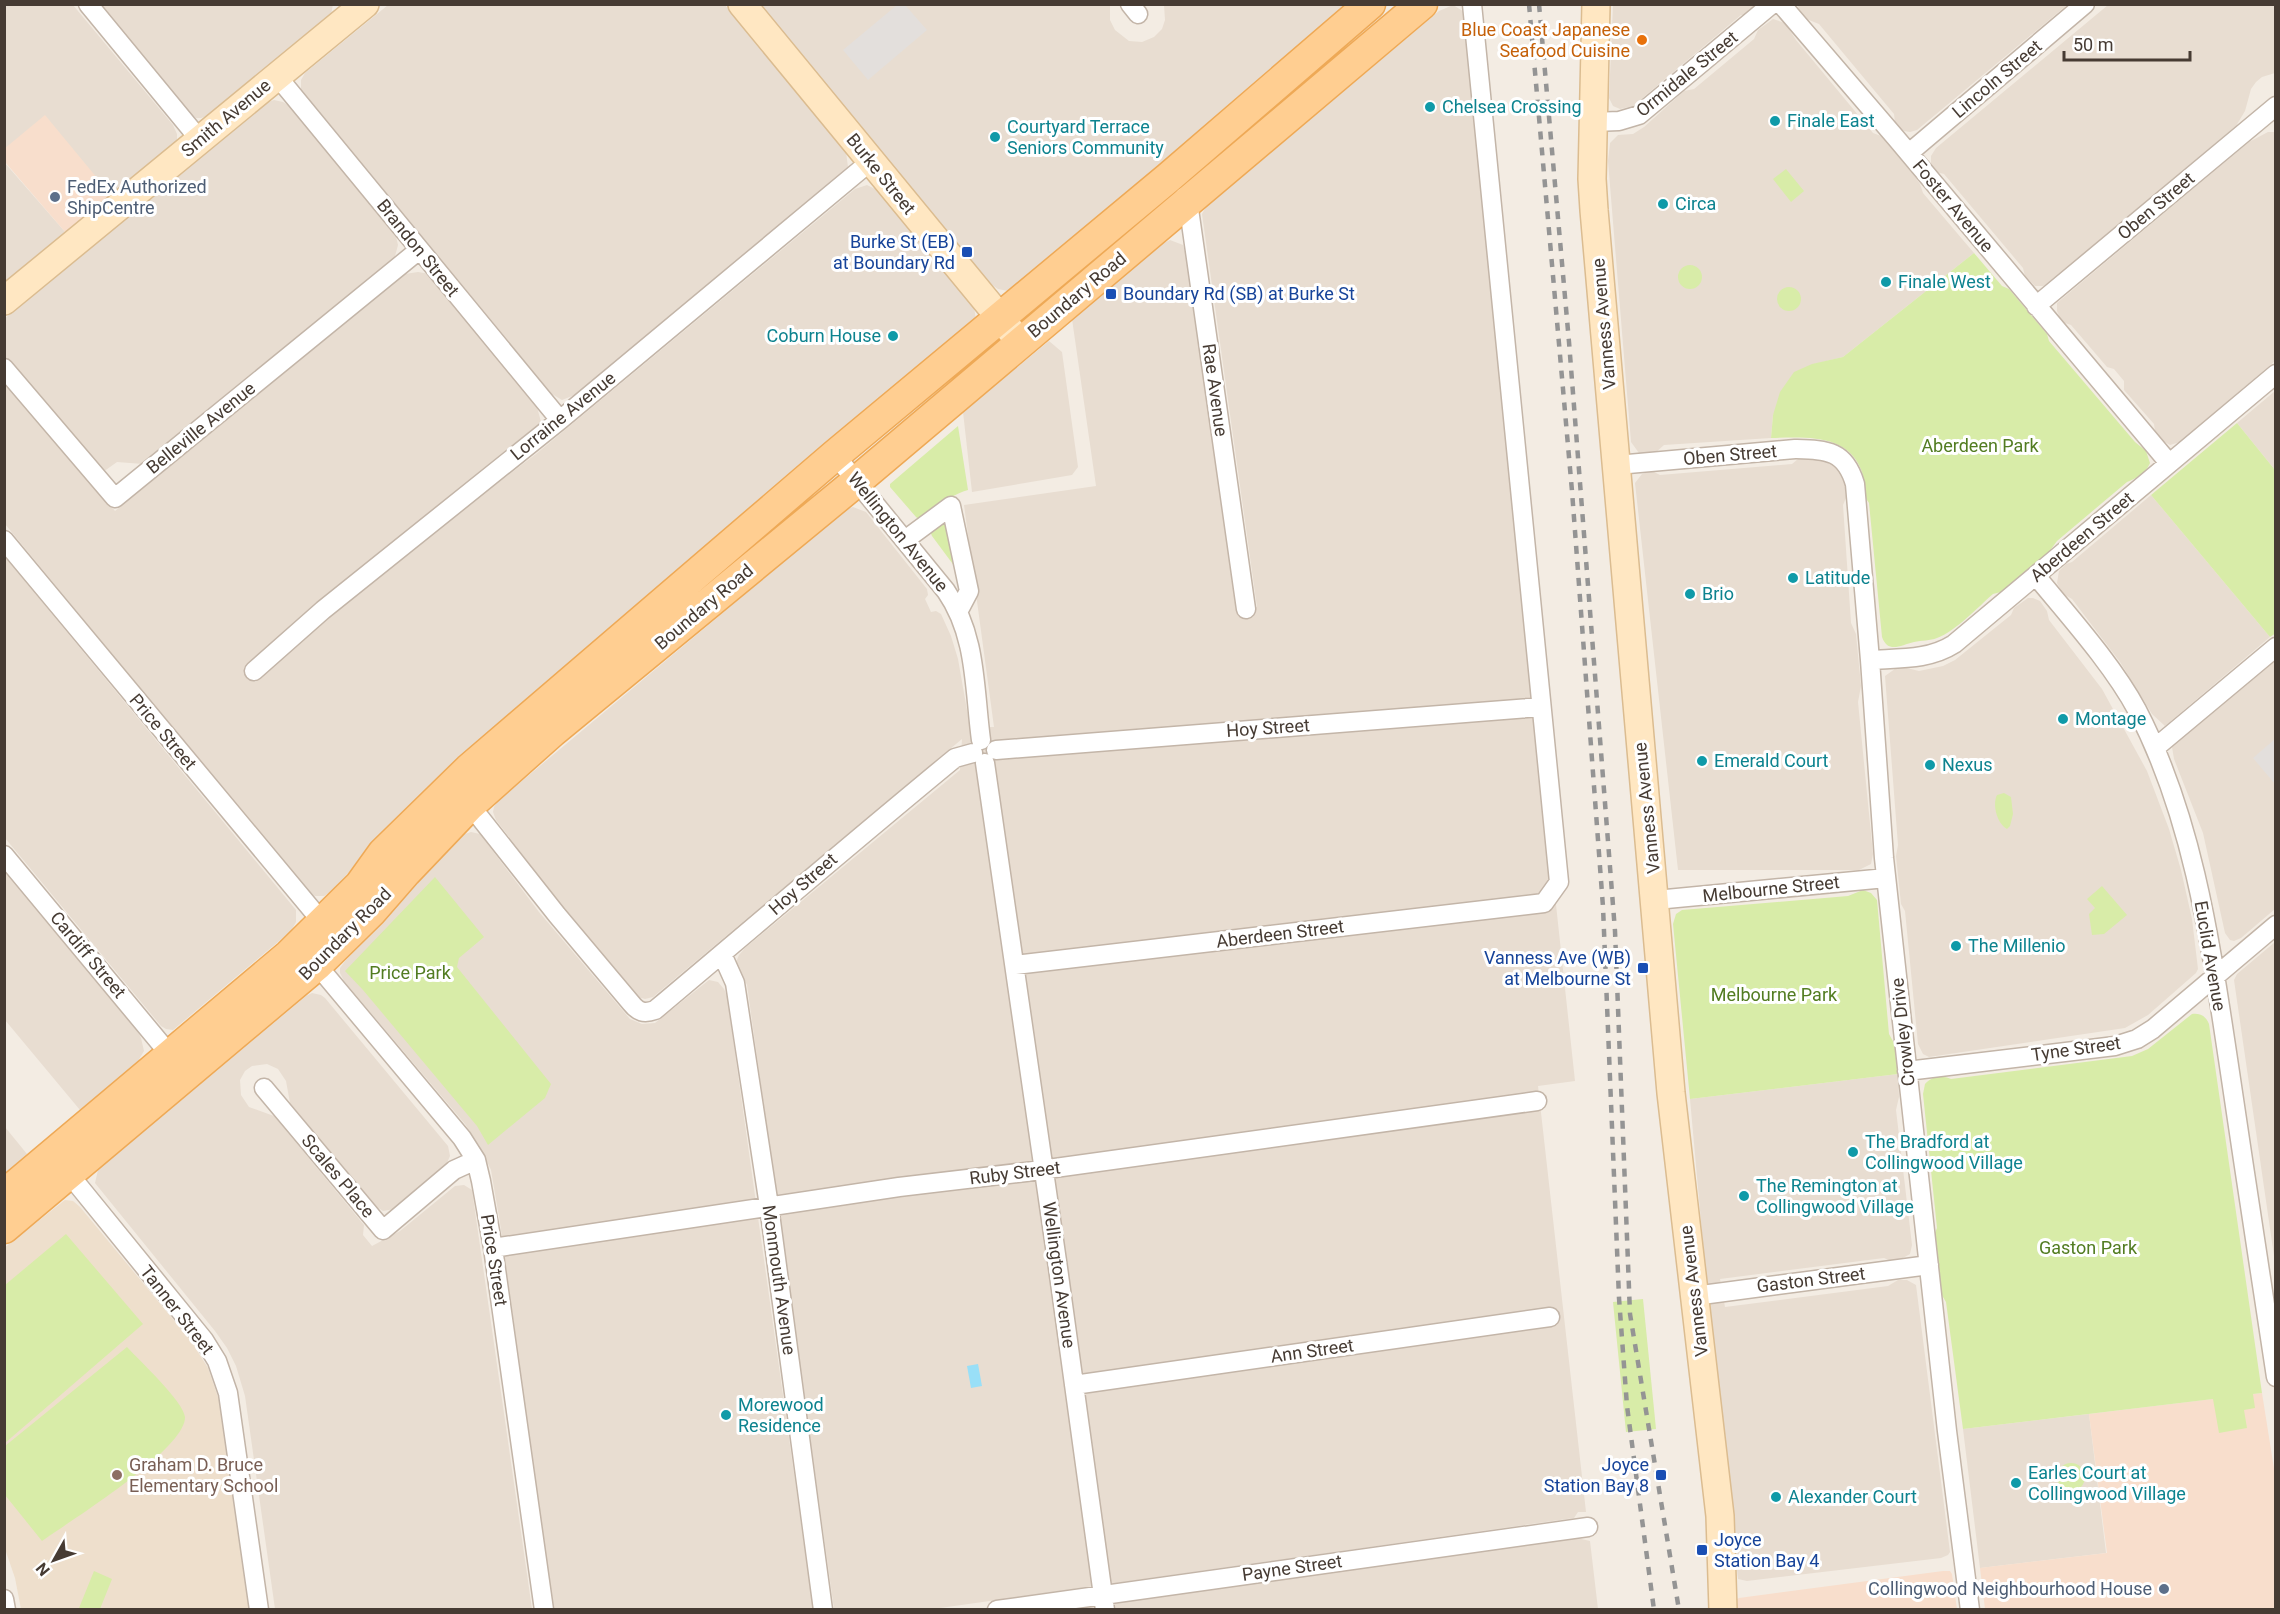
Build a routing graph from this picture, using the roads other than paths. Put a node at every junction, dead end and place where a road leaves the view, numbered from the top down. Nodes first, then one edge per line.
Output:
1 (88, 4) edge
2 (742, 4) edge
3 (1370, 4) edge
4 (1422, 4) edge
5 (1472, 4) edge
6 (1596, 4) edge
7 (1772, 4) edge
8 (1781, 4) edge
9 (2085, 4) edge
10 (357, 7) edge
11 (277, 76) junction
12 (2276, 106) edge
13 (1594, 122) junction
14 (200, 140) junction
15 (1909, 153) junction
16 (871, 161) junction
17 (1168, 178) junction
18 (1188, 202) junction
19 (419, 250) junction
20 (4, 302) edge
21 (2036, 306) junction
22 (1000, 318) junction
23 (1020, 342) junction
24 (4, 368) edge
25 (2276, 374) edge
26 (560, 420) junction
27 (835, 455) junction
28 (1841, 457) joint
29 (2169, 463) junction
30 (1617, 465) junction
31 (856, 481) junction
32 (4, 540) edge
33 (905, 540) junction
34 (2036, 576) junction
35 (1245, 609) dead end
36 (959, 610) junction
37 (2276, 647) edge
38 (1870, 660) junction
39 (254, 671) dead end
40 (1541, 707) junction
41 (2155, 748) junction
42 (984, 752) junction
43 (470, 805) junction
44 (4, 855) edge
45 (1886, 878) junction
46 (360, 885) junction
47 (1656, 900) junction
48 (323, 923) junction
49 (2276, 925) edge
50 (722, 954) junction
51 (317, 965) junction
52 (1015, 965) junction
53 (2216, 977) junction
54 (171, 1056) junction
55 (1907, 1071) junction
56 (264, 1088) dead end
57 (1537, 1101) dead end
58 (476, 1160) junction
59 (1044, 1170) junction
60 (69, 1174) junction
61 (4, 1195) edge
62 (769, 1206) junction
63 (4, 1228) edge
64 (493, 1248) junction
65 (1929, 1265) junction
66 (1694, 1296) junction
67 (1550, 1317) dead end
68 (2276, 1377) edge
69 (1074, 1385) junction
70 (1588, 1527) dead end
71 (4, 1599) edge
72 (1104, 1602) edge
73 (6, 1610) edge
74 (259, 1610) edge
75 (544, 1610) edge
76 (823, 1610) edge
77 (997, 1610) edge
78 (1723, 1610) edge
79 (1970, 1610) edge

1 - 14 street
2 - 16 street, Burke Street
3 - 17 main road, Boundary Road
4 - 18 main road, Boundary Road
5 - 40 street
6 - 13 street, Vanness Avenue
7 - 13 street, Ormidale Street
8 - 15 street, Foster Avenue
9 - 15 street, Lincoln Street
10 - 11 street, Smith Avenue
11 - 14 street, Smith Avenue
11 - 19 street, Brandon Street
12 - 21 street, Oben Street
13 - 30 street, Vanness Avenue
14 - 20 street, Smith Avenue
15 - 21 street, Foster Avenue
16 - 22 street, Burke Street
16 - 26 street, Lorraine Avenue
17 - 18 street
17 - 22 main road, Boundary Road
18 - 23 main road, Boundary Road
18 - 35 street, Rae Avenue
19 - 24 street, Belleville Avenue
19 - 26 street, Brandon Street
21 - 29 street, Foster Avenue
22 - 23 street, Burke Street
22 - 27 main road, Boundary Road
23 - 31 main road, Boundary Road
25 - 29 street, Aberdeen Street
26 - 39 street, Lorraine Avenue
27 - 31 street, Wellington Avenue
27 - 46 main road, Boundary Road
28 - 30 street, Oben Street
28 - 38 street, Crowley Drive
29 - 34 street, Aberdeen Street
30 - 47 street, Vanness Avenue
31 - 33 street, Wellington Avenue
31 - 43 main road, Boundary Road
32 - 48 street, Price Street
33 - 36 street, Wellington Avenue
33 - 36 street, Wellington Avenue
34 - 38 street, Aberdeen Street
34 - 41 street, Euclid Avenue
36 - 42 street, Wellington Avenue
37 - 41 street
38 - 45 street, Crowley Drive
40 - 42 street, Hoy Street
40 - 52 street, Aberdeen Street
41 - 53 street, Euclid Avenue
42 - 50 street, Hoy Street
42 - 52 street, Wellington Avenue
43 - 50 street, Hoy Street
43 - 51 main road, Boundary Road
44 - 54 street, Cardiff Street
45 - 47 street, Melbourne Street
45 - 55 street, Crowley Drive
46 - 48 main road, Boundary Road
46 - 51 main road
47 - 66 street, Vanness Avenue
48 - 54 main road, Boundary Road
49 - 53 street, Tyne Street
50 - 62 street, Monmouth Avenue
51 - 58 street, Price Street
51 - 60 main road, Boundary Road
52 - 59 street, Wellington Avenue
53 - 55 street, Tyne Street
53 - 68 street, Euclid Avenue
54 - 61 main road, Boundary Road
55 - 65 street, Crowley Drive
56 - 58 street, Scales Place
57 - 59 street, Ruby Street
58 - 64 street, Price Street
59 - 62 street, Ruby Street
59 - 69 street, Wellington Avenue
60 - 63 main road, Boundary Road
60 - 74 street, Tanner Street
62 - 64 street, Ruby Street
62 - 76 street, Monmouth Avenue
64 - 75 street, Price Street
65 - 66 street, Gaston Street
65 - 79 street, Crowley Drive
66 - 78 street, Vanness Avenue
67 - 69 street, Ann Street
69 - 72 street, Wellington Avenue
70 - 72 street, Payne Street
71 - 73 street
72 - 77 street, Payne Street

